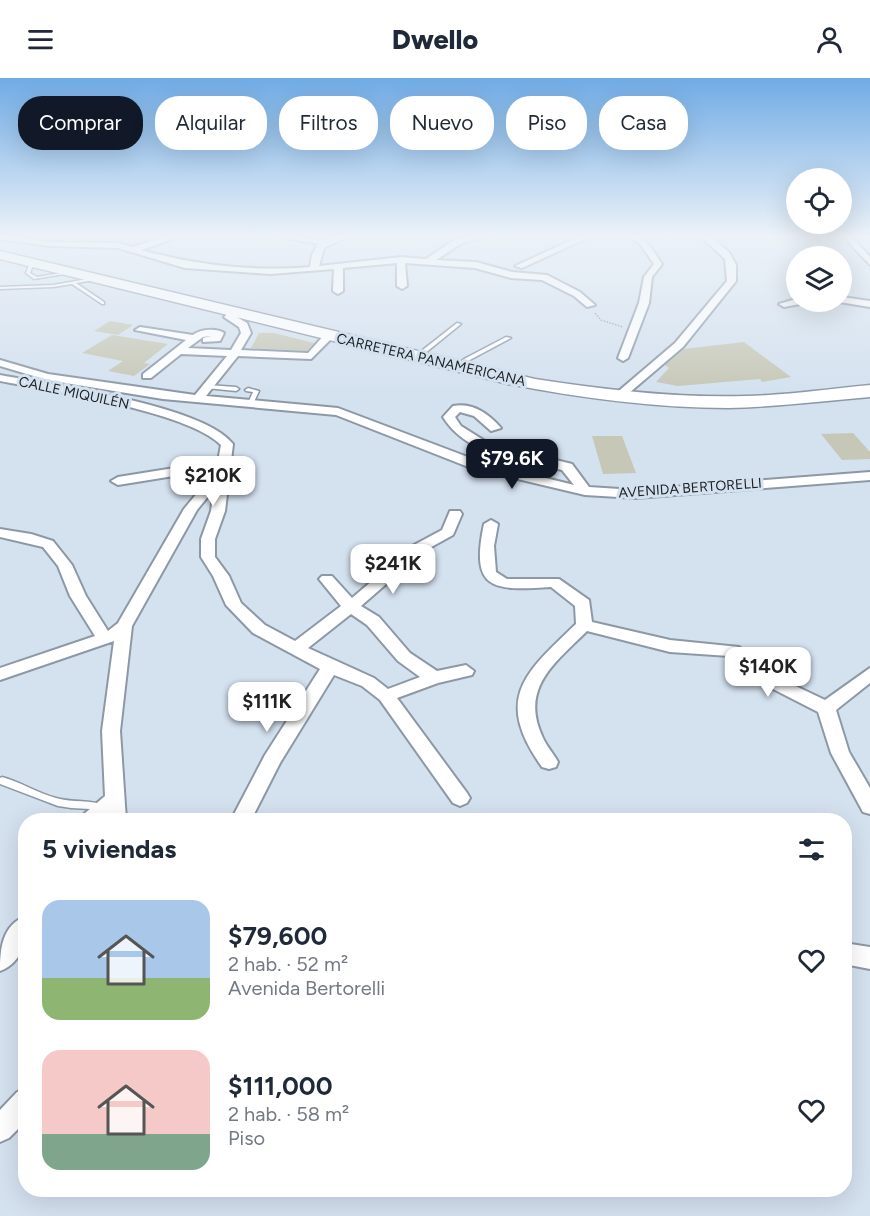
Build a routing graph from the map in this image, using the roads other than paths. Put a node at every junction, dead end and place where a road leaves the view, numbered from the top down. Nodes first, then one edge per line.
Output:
1 (84, 287) edge
2 (136, 287) edge
3 (338, 287) edge
4 (563, 287) edge
5 (647, 287) edge
6 (726, 287) edge
7 (338, 291) dead end
8 (852, 301) edge
9 (102, 303) dead end
10 (590, 304) road end
11 (870, 304) edge
12 (234, 311) junction
13 (459, 324) dead end
14 (140, 330) dead end
15 (330, 335) junction
16 (194, 338) junction
17 (508, 338) dead end
18 (207, 340) dead end
19 (177, 351) junction
20 (234, 354) junction
21 (417, 357) junction
22 (623, 358) dead end
23 (6, 365) edge
24 (458, 367) junction
25 (0, 376) edge
26 (147, 376) dead end
27 (16, 381) junction
28 (208, 387) junction
29 (236, 389) dead end
30 (870, 391) edge
31 (0, 392) edge
32 (163, 396) junction
33 (618, 397) junction
34 (198, 399) junction
35 (147, 408) junction
36 (495, 428) dead end
37 (224, 467) junction
38 (870, 476) edge
39 (118, 481) dead end
40 (585, 491) junction
41 (455, 514) dead end
42 (492, 524) dead end
43 (0, 533) edge
44 (327, 579) dead end
45 (350, 606) junction
46 (124, 626) junction
47 (584, 626) junction
48 (104, 638) junction
49 (296, 649) junction
50 (330, 667) junction
51 (466, 671) dead end
52 (0, 674) edge
53 (870, 674) edge
54 (434, 678) junction
55 (386, 696) junction
56 (825, 708) junction
57 (549, 762) dead end
58 (2, 781) dead end
59 (460, 798) dead end
60 (870, 806) edge
61 (107, 812) edge
62 (245, 813) edge
63 (18, 936) edge
64 (852, 955) edge
65 (870, 958) edge
66 (0, 960) edge
67 (18, 1110) edge
68 (0, 1129) edge

1 - 9 lane
2 - 12 main road, CARRETERA PANAMERICANA
3 - 7 street
4 - 10 street
5 - 22 street
6 - 33 street
8 - 11 street
12 - 15 main road, CARRETERA PANAMERICANA
12 - 20 street
13 - 21 lane
14 - 16 street
15 - 20 street
15 - 21 main road, CARRETERA PANAMERICANA
16 - 18 street
16 - 19 street
17 - 24 lane
19 - 20 street
19 - 26 street
20 - 28 street
21 - 24 main road, CARRETERA PANAMERICANA
23 - 25 street
23 - 32 street, AVENIDA BERTORELLI
24 - 33 main road, CARRETERA PANAMERICANA
25 - 27 street, CALLE MIQUILÉN
27 - 31 street
27 - 35 street, CALLE MIQUILÉN
28 - 29 lane
28 - 34 street
30 - 33 main road, CARRETERA PANAMERICANA
32 - 34 street, AVENIDA BERTORELLI
32 - 35 street
34 - 40 street, AVENIDA BERTORELLI
35 - 37 street, CALLE MIQUILÉN
36 - 40 street
37 - 39 street
37 - 46 street
37 - 49 street, CALLE MIQUILÉN
38 - 40 street, AVENIDA BERTORELLI
41 - 45 street
42 - 47 street
43 - 48 street
44 - 45 street
45 - 49 street
45 - 54 street
46 - 48 street
46 - 61 street
47 - 56 street
47 - 57 street
48 - 52 street
49 - 50 street, CALLE MIQUILÉN
50 - 55 street, CALLE MIQUILÉN
50 - 62 street
51 - 54 street
53 - 56 street
54 - 55 street
55 - 59 street
56 - 60 street
58 - 61 lane
63 - 66 street
64 - 65 street
67 - 68 street

